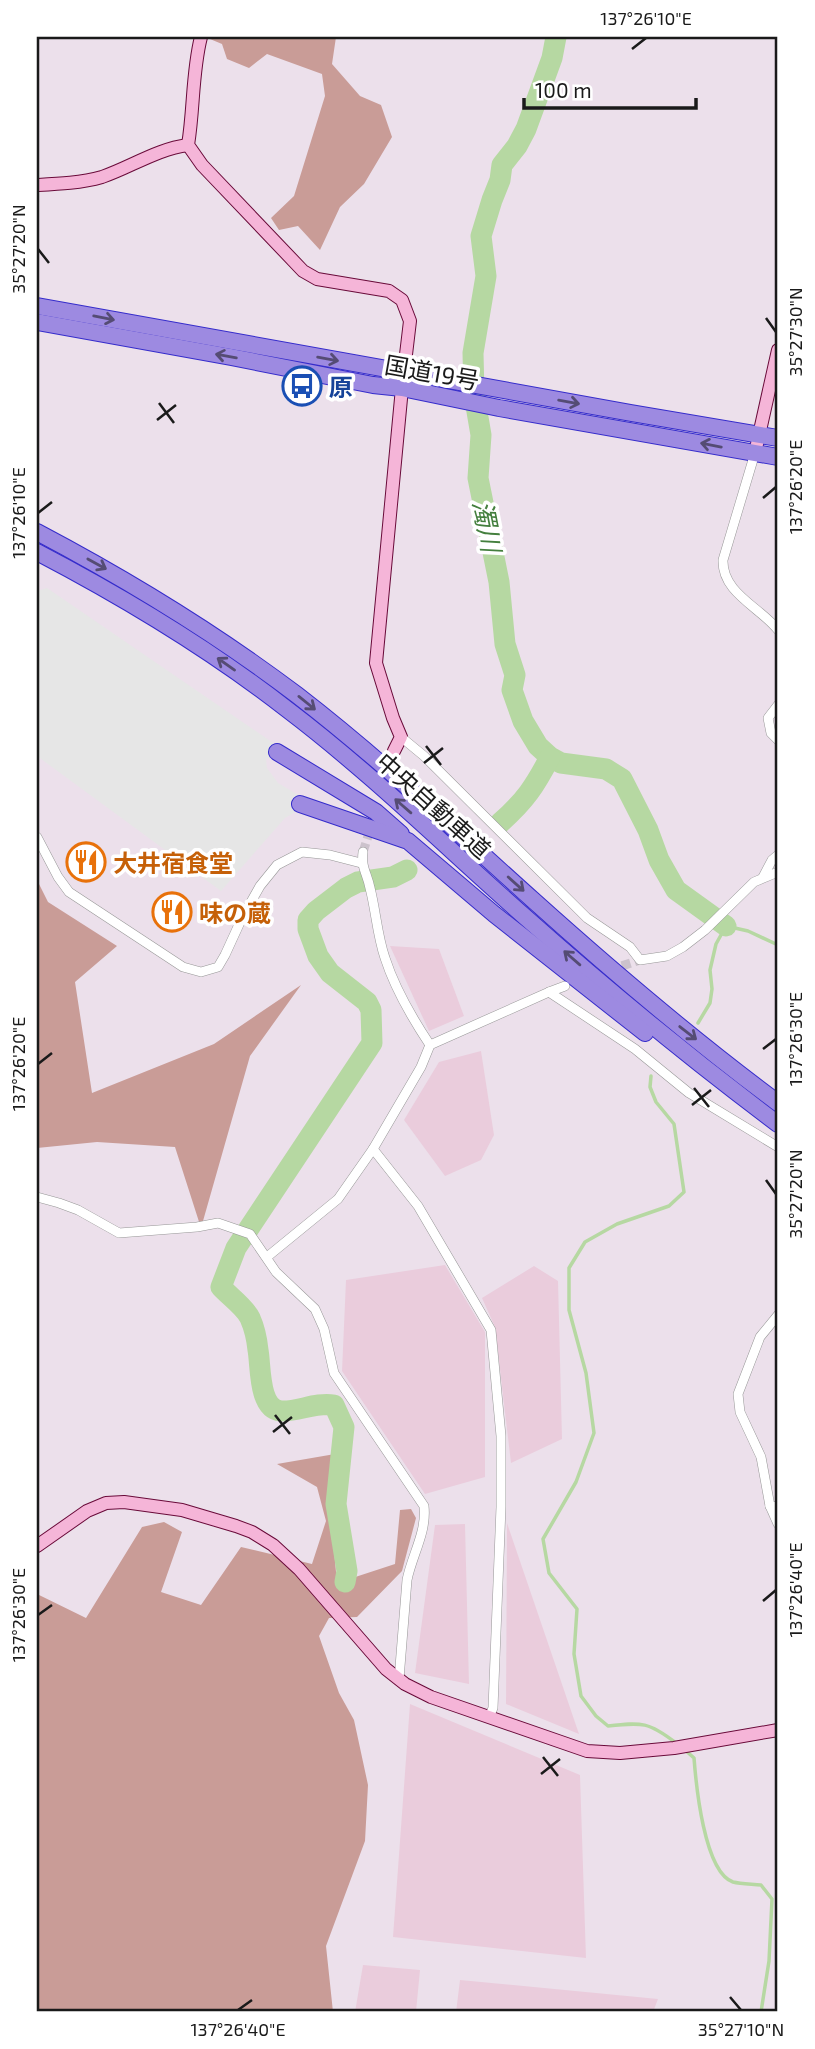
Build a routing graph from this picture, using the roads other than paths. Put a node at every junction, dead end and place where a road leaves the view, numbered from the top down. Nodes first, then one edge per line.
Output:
1 (201, 37) edge
2 (188, 145) junction
3 (37, 185) edge
4 (37, 306) edge
5 (37, 322) edge
6 (778, 350) edge
7 (403, 380) junction
8 (759, 434) junction
9 (778, 438) edge
10 (755, 453) junction
11 (778, 457) edge
12 (37, 532) edge
13 (37, 552) edge
14 (778, 630) edge
15 (778, 705) edge
16 (401, 737) junction
17 (778, 740) edge
18 (394, 751) dead end
19 (277, 752) dead end
20 (300, 804) dead end
21 (37, 837) edge
22 (408, 841) junction
23 (363, 852) tunnel mouth
24 (778, 855) edge
25 (361, 863) junction
26 (778, 872) edge
27 (763, 877) junction
28 (565, 986) dead end
29 (549, 992) junction
30 (430, 1045) junction
31 (746, 1100) junction
32 (778, 1103) edge
33 (778, 1124) edge
34 (778, 1147) edge
35 (373, 1149) junction
36 (37, 1197) edge
37 (267, 1257) junction
38 (778, 1315) edge
39 (774, 1325) edge
40 (774, 1506) edge
41 (778, 1524) edge
42 (37, 1546) edge
43 (398, 1679) junction
44 (489, 1717) junction
45 (778, 1730) edge

1 - 2 street
2 - 3 street
2 - 7 street
4 -> 7 highway, 国道19号
7 -> 5 highway, 国道19号
6 - 8 street
7 -> 8 highway, 国道19号
10 -> 7 highway, 国道19号
7 - 16 street
8 - 9 highway, 国道19号
8 - 10 street
10 - 11 highway, 国道19号
10 - 14 street
12 -> 32 highway, 中央自動車道
31 -> 13 highway, 中央自動車道
15 - 17 street
16 - 18 street
16 - 27 street
19 - 22 highway
20 - 22 highway
21 - 25 street
22 - 31 highway
23 - 25 street
24 - 27 street
25 - 30 street
26 - 27 street
28 - 29 street
29 - 30 street
29 - 34 street
30 - 35 street
31 - 33 highway, 中央自動車道
35 - 37 street
35 - 44 street
36 - 37 street
37 - 43 street
38 - 39 street
39 - 40 street
40 - 41 street
42 - 43 street
43 - 44 street
44 - 45 street

